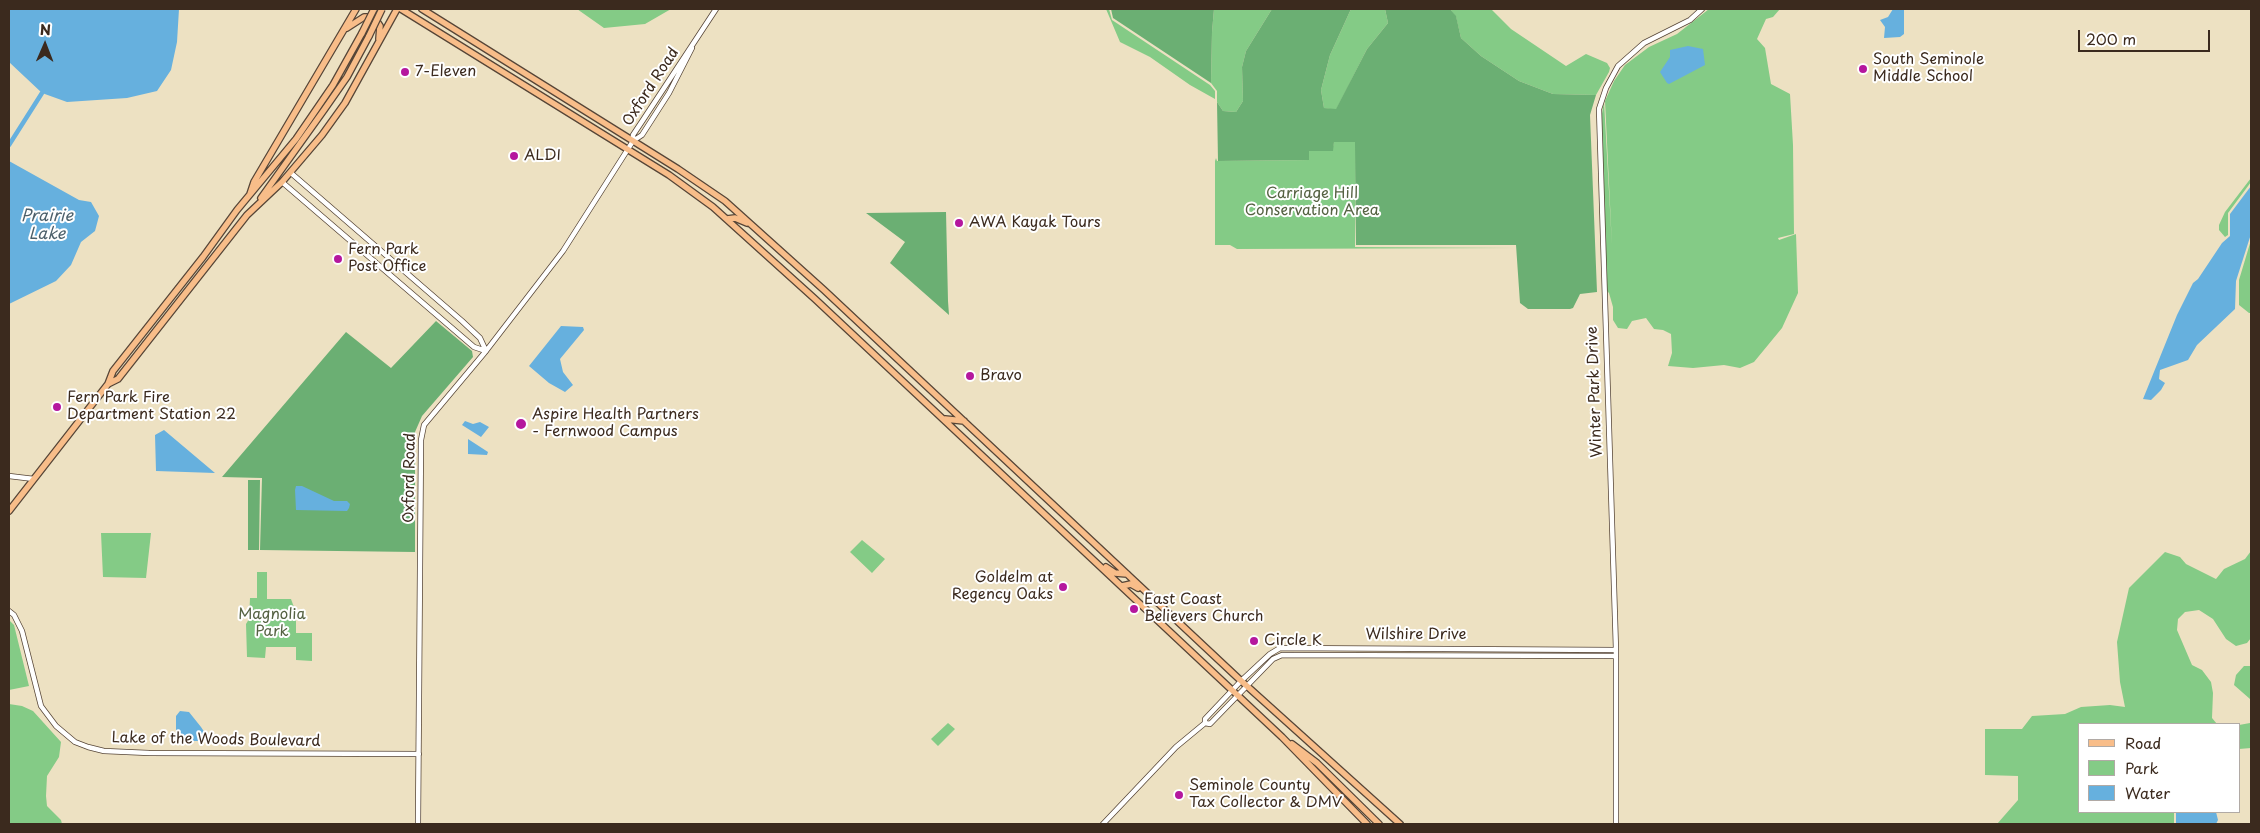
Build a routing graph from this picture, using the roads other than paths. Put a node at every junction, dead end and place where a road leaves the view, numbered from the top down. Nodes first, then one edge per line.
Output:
1 (356, 9) edge
2 (374, 9) edge
3 (382, 9) edge
4 (399, 9) edge
5 (422, 9) edge
6 (716, 9) edge
7 (1702, 9) edge
8 (344, 30) junction
9 (379, 44) junction
10 (633, 141) junction
11 (628, 149) junction
12 (290, 173) junction
13 (282, 182) junction
14 (248, 198) junction
15 (713, 207) junction
16 (331, 208) junction
17 (733, 208) junction
18 (253, 210) junction
19 (323, 218) junction
20 (727, 220) junction
21 (753, 225) junction
22 (352, 226) junction
23 (344, 236) junction
24 (369, 240) junction
25 (361, 250) junction
26 (444, 306) junction
27 (437, 316) junction
28 (486, 351) junction
29 (108, 384) junction
30 (942, 418) junction
31 (964, 421) junction
32 (960, 434) junction
33 (978, 434) junction
34 (9, 476) edge
35 (34, 479) junction
36 (9, 511) edge
37 (1095, 561) junction
38 (1127, 574) junction
39 (1122, 586) junction
40 (1147, 593) junction
41 (9, 611) edge
42 (1458, 648) junction
43 (1554, 648) junction
44 (1616, 650) junction
45 (1270, 654) junction
46 (1458, 655) junction
47 (1554, 656) junction
48 (1616, 656) junction
49 (1273, 660) junction
50 (1242, 681) junction
51 (1247, 686) junction
52 (1233, 690) junction
53 (1238, 696) junction
54 (1205, 723) junction
55 (1282, 737) junction
56 (419, 754) junction
57 (418, 824) edge
58 (1103, 824) edge
59 (1367, 824) edge
60 (1379, 824) edge
61 (1400, 824) edge
62 (1616, 824) edge

1 - 8 main road
2 - 14 main road, bridge
3 - 18 main road, bridge
4 - 9 main road
4 - 11 main road
5 - 10 main road
6 - 10 street, Oxford Road
7 - 44 street, Winter Park Drive
8 - 9 main road
8 - 14 main road
9 - 12 main road
10 - 11 street, Oxford Road
10 - 17 main road
11 - 15 main road
11 - 28 street, Oxford Road
12 - 13 main road
12 - 16 street
13 - 18 main road
13 - 19 street
14 - 29 main road
15 - 17 main road
15 - 20 main road
16 - 19 street
16 - 22 street
17 - 21 main road
18 - 29 main road
19 - 23 street
20 - 21 main road
20 - 30 main road
21 - 31 main road
22 - 23 street
22 - 24 street
23 - 25 street
24 - 25 street
24 - 26 street
25 - 27 street
26 - 27 street
26 - 28 street
27 - 28 street
28 - 56 street, Oxford Road
29 - 35 main road
30 - 31 main road
30 - 32 main road
31 - 33 main road
32 - 33 main road
32 - 37 main road
33 - 38 main road
34 - 35 street
35 - 36 main road
37 - 38 main road
37 - 39 main road
38 - 40 main road
39 - 40 main road
39 - 52 main road
40 - 50 main road
41 - 56 street, Lake of the Woods Boulevard
42 - 43 street, Wilshire Drive
42 - 45 street, Wilshire Drive
42 - 46 street
43 - 44 street, Wilshire Drive
43 - 47 street
44 - 48 street, Winter Park Drive
45 - 49 street
45 - 50 street, Wilshire Drive
46 - 47 street, Wilshire Drive
46 - 49 street, Wilshire Drive
47 - 48 street, Wilshire Drive
48 - 62 street, Winter Park Drive
49 - 51 street
50 - 51 main road
50 - 52 street, Wilshire Drive
51 - 53 street
51 - 61 main road
52 - 53 main road
52 - 54 street, Wilshire Drive
53 - 54 street
53 - 55 main road
54 - 58 street
55 - 59 main road
55 - 60 main road
56 - 57 street, Oxford Road

